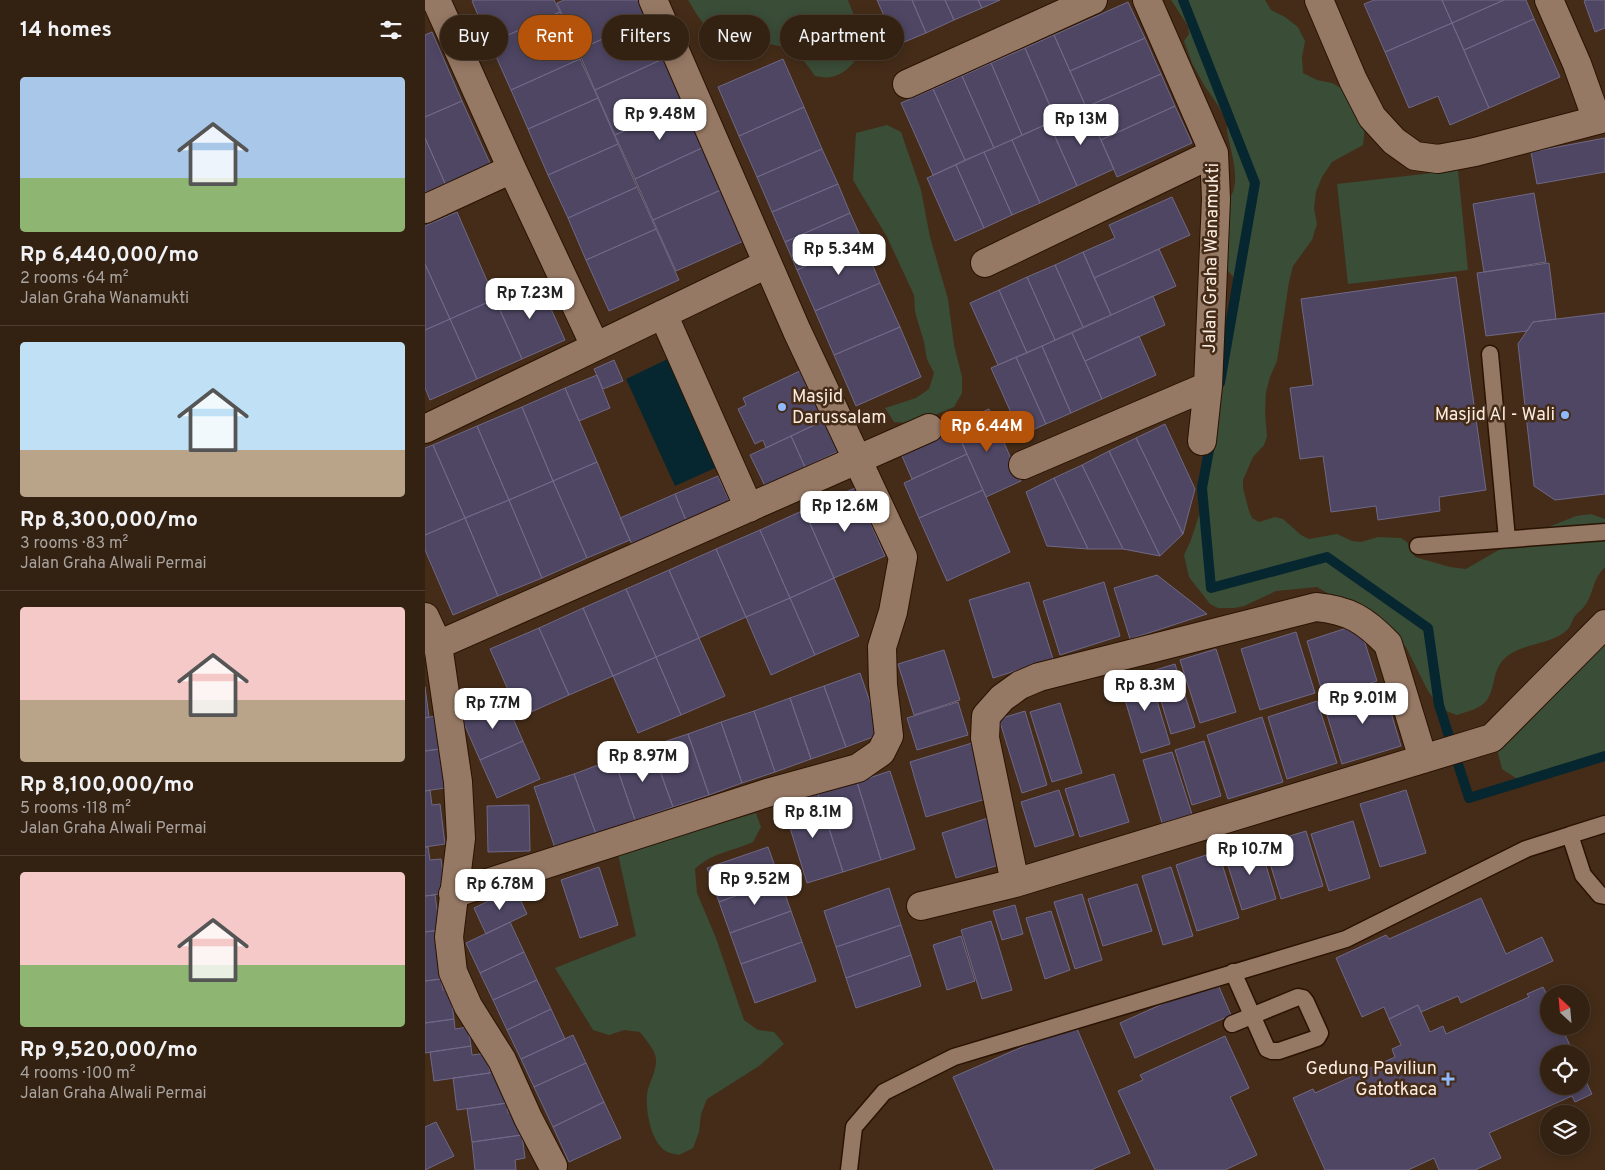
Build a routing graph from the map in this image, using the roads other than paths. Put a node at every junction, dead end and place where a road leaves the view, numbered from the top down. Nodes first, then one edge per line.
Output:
1 (653, 0) edge
2 (1093, 0) edge
3 (1147, 0) edge
4 (1319, 0) edge
5 (1549, 0) edge
6 (435, 15) edge
7 (907, 84) dead end
8 (1601, 119) edge
9 (1214, 153) junction
10 (512, 169) junction
11 (425, 209) edge
12 (985, 263) dead end
13 (767, 264) junction
14 (663, 314) junction
15 (595, 346) junction
16 (1490, 354) dead end
17 (1208, 386) junction
18 (929, 428) dead end
19 (425, 429) edge
20 (1202, 441) dead end
21 (857, 460) junction
22 (1023, 465) dead end
23 (749, 508) junction
24 (1605, 532) edge
25 (1507, 539) junction
26 (1418, 546) dead end
27 (425, 618) edge
28 (1605, 624) edge
29 (438, 644) junction
30 (1433, 756) junction
31 (1605, 824) edge
32 (1570, 835) junction
33 (1015, 883) junction
34 (453, 894) junction
35 (1605, 896) edge
36 (921, 906) dead end
37 (1233, 972) junction
38 (1232, 1024) dead end
39 (553, 1166) dead end
40 (849, 1170) edge

1 - 13 street
2 - 7 street
3 - 9 street, Jalan Graha Wanamukti
4 - 8 street
5 - 8 street
6 - 10 street
9 - 12 street
9 - 17 street, Jalan Graha Wanamukti
10 - 11 street
10 - 15 street
13 - 14 street
13 - 21 street
14 - 15 street
14 - 23 street
15 - 19 street
16 - 25 lane
17 - 20 street, Jalan Graha Wanamukti
17 - 22 street
18 - 21 street
21 - 23 street
21 - 34 street
23 - 29 street
24 - 25 lane
25 - 26 lane
27 - 29 street
28 - 30 street
29 - 34 street
30 - 33 street
30 - 33 street
31 - 32 lane
32 - 35 lane
32 - 37 lane
33 - 36 street
34 - 39 street
37 - 38 lane
37 - 40 lane

